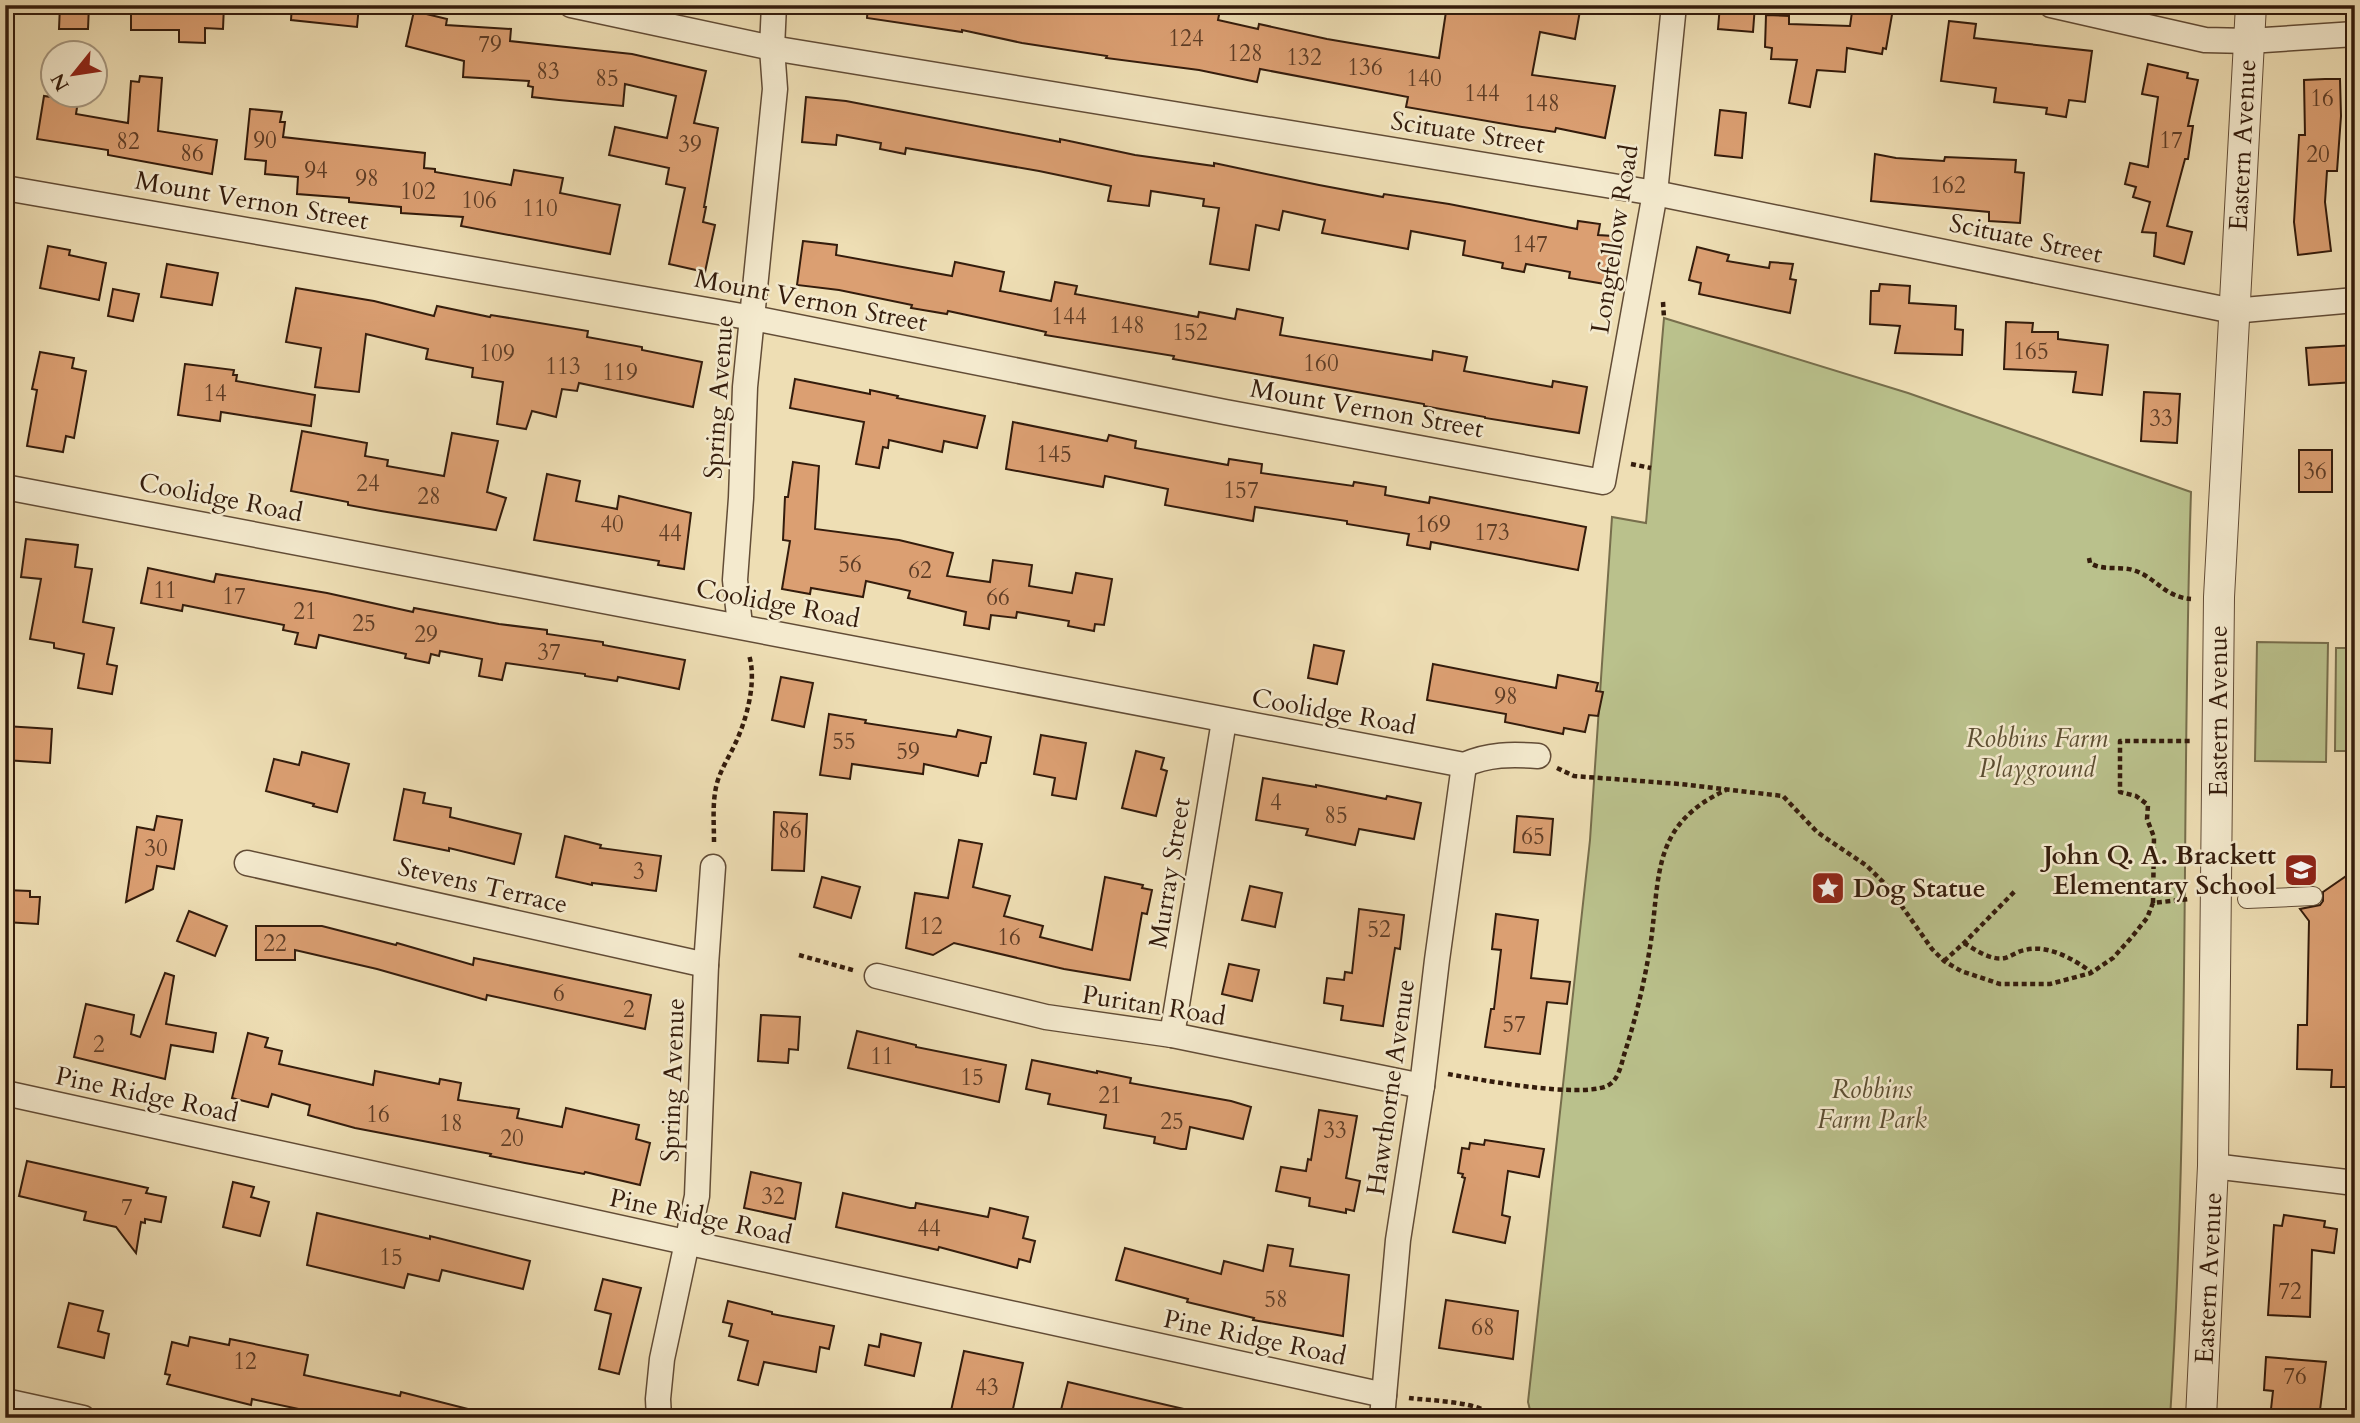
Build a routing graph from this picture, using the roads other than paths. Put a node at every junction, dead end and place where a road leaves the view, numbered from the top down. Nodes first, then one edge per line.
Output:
1 (571, 5) edge
2 (774, 5) edge
3 (1674, 5) edge
4 (2051, 5) edge
5 (2251, 5) edge
6 (2355, 34) edge
7 (2249, 41) junction
8 (772, 48) junction
9 (5, 188) edge
10 (1655, 193) junction
11 (2355, 300) edge
12 (2233, 311) junction
13 (753, 318) junction
14 (1603, 482) joint
15 (5, 487) edge
16 (740, 625) junction
17 (1224, 721) junction
18 (1538, 756) road end
19 (1464, 765) junction
20 (247, 863) dead end
21 (713, 867) road end
22 (2313, 896) dead end
23 (2246, 899) dead end
24 (706, 965) junction
25 (877, 976) road end
26 (1172, 1035) junction
27 (1423, 1078) junction
28 (5, 1093) edge
29 (2213, 1166) junction
30 (2355, 1183) edge
31 (688, 1243) junction
32 (5, 1401) edge
33 (1383, 1406) edge
34 (83, 1418) edge
35 (659, 1418) edge
36 (2201, 1418) edge

1 - 8 street, Scituate Street
2 - 8 street, Spring Avenue
3 - 10 street, Longfellow Road
4 - 7 street
5 - 7 street, Eastern Avenue
6 - 7 street
7 - 12 street, Eastern Avenue
8 - 10 street, Scituate Street
8 - 13 street, Spring Avenue
9 - 13 street, Mount Vernon Street
10 - 12 street, Scituate Street
10 - 14 street, Longfellow Road
11 - 12 street, Scituate Street
12 - 29 street, Eastern Avenue
13 - 14 street, Mount Vernon Street
13 - 16 street, Spring Avenue
15 - 16 street, Coolidge Road
16 - 17 street, Coolidge Road
17 - 19 street, Coolidge Road
17 - 26 street, Murray Street
18 - 19 street, Coolidge Road
19 - 27 street, Hawthorne Avenue
20 - 24 street, Stevens Terrace
21 - 24 street, Spring Avenue
22 - 23 street
24 - 31 street, Spring Avenue
25 - 26 street, Puritan Road
26 - 27 street, Puritan Road
27 - 33 street, Hawthorne Avenue
28 - 31 street, Pine Ridge Road
29 - 30 street
29 - 36 street, Eastern Avenue
31 - 33 street, Pine Ridge Road
31 - 35 street, Spring Avenue
32 - 34 street

